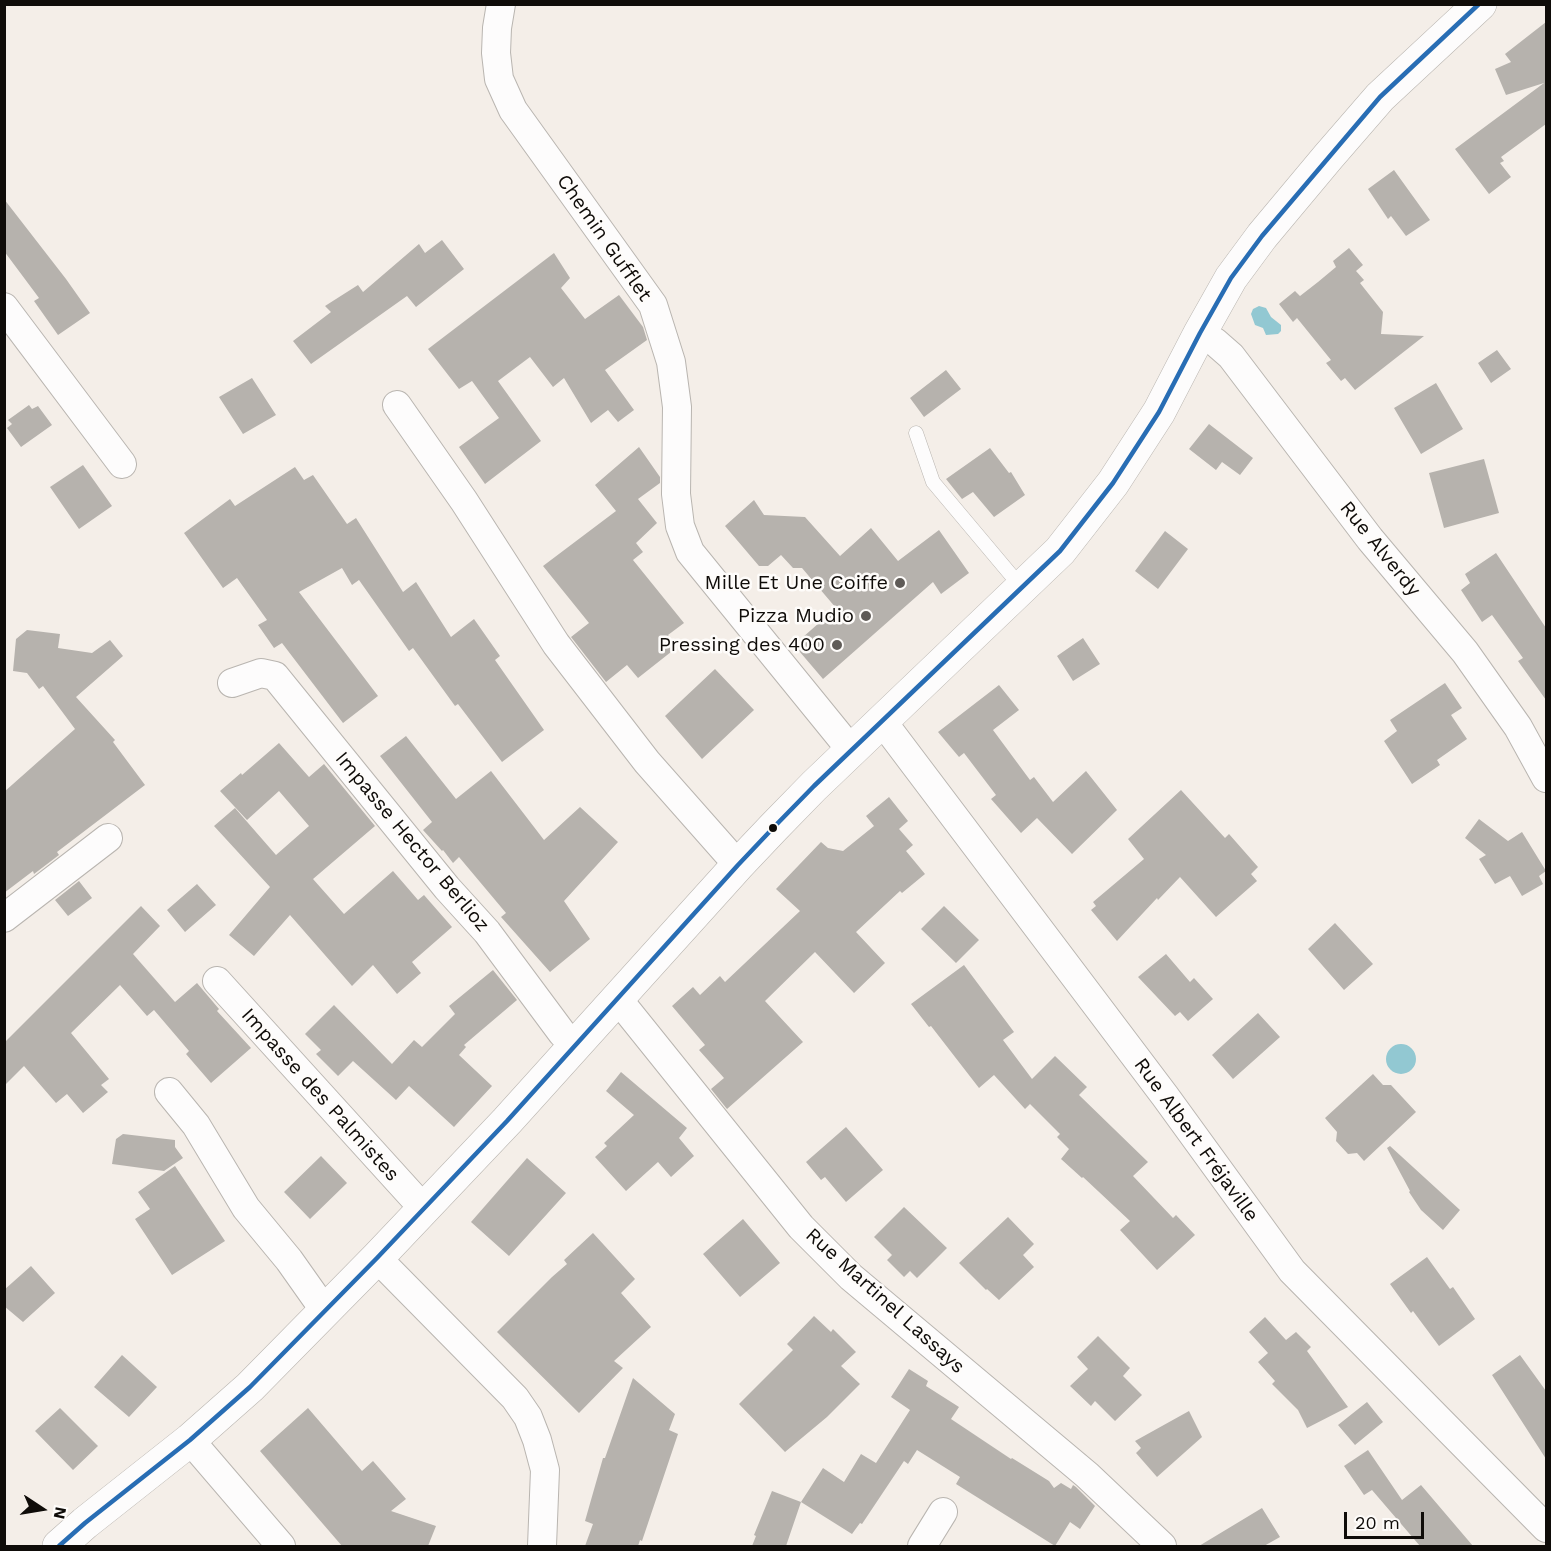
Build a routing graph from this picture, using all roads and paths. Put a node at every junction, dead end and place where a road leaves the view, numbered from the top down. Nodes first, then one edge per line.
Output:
1 (501, 4) edge
2 (1480, 4) edge
3 (4, 307) edge
4 (1200, 333) junction
5 (397, 405) dead end
6 (916, 433) dead end
7 (122, 464) dead end
8 (1022, 588) junction
9 (232, 683) dead end
10 (882, 721) junction
11 (851, 750) junction
12 (1546, 778) edge
13 (108, 838) dead end
14 (738, 865) junction
15 (4, 918) edge
16 (217, 981) dead end
17 (617, 998) junction
18 (574, 1045) junction
19 (169, 1092) dead end
20 (424, 1209) junction
21 (377, 1258) junction
22 (325, 1311) junction
23 (190, 1440) junction
24 (943, 1512) dead end
25 (1546, 1528) edge
26 (58, 1546) edge
27 (281, 1546) edge
28 (542, 1546) edge
29 (922, 1546) edge
30 (1162, 1546) edge

1 - 11 street, Chemin Gufflet
2 - 4 main road
3 - 7 street
4 - 8 main road
4 - 12 street, Rue Alverdy
5 - 14 street
6 - 8 lane
8 - 10 main road
9 - 18 street, Impasse Hector Berlioz
10 - 11 main road
10 - 25 street, Rue Albert Fréjaville
11 - 14 main road
13 - 15 street
14 - 17 main road
16 - 20 street, Impasse des Palmistes
17 - 18 main road
17 - 30 street, Rue Martinel Lassays
18 - 20 main road
19 - 22 street
20 - 21 main road
21 - 22 main road
21 - 28 street
22 - 23 main road
23 - 26 main road
23 - 27 street
24 - 29 street

